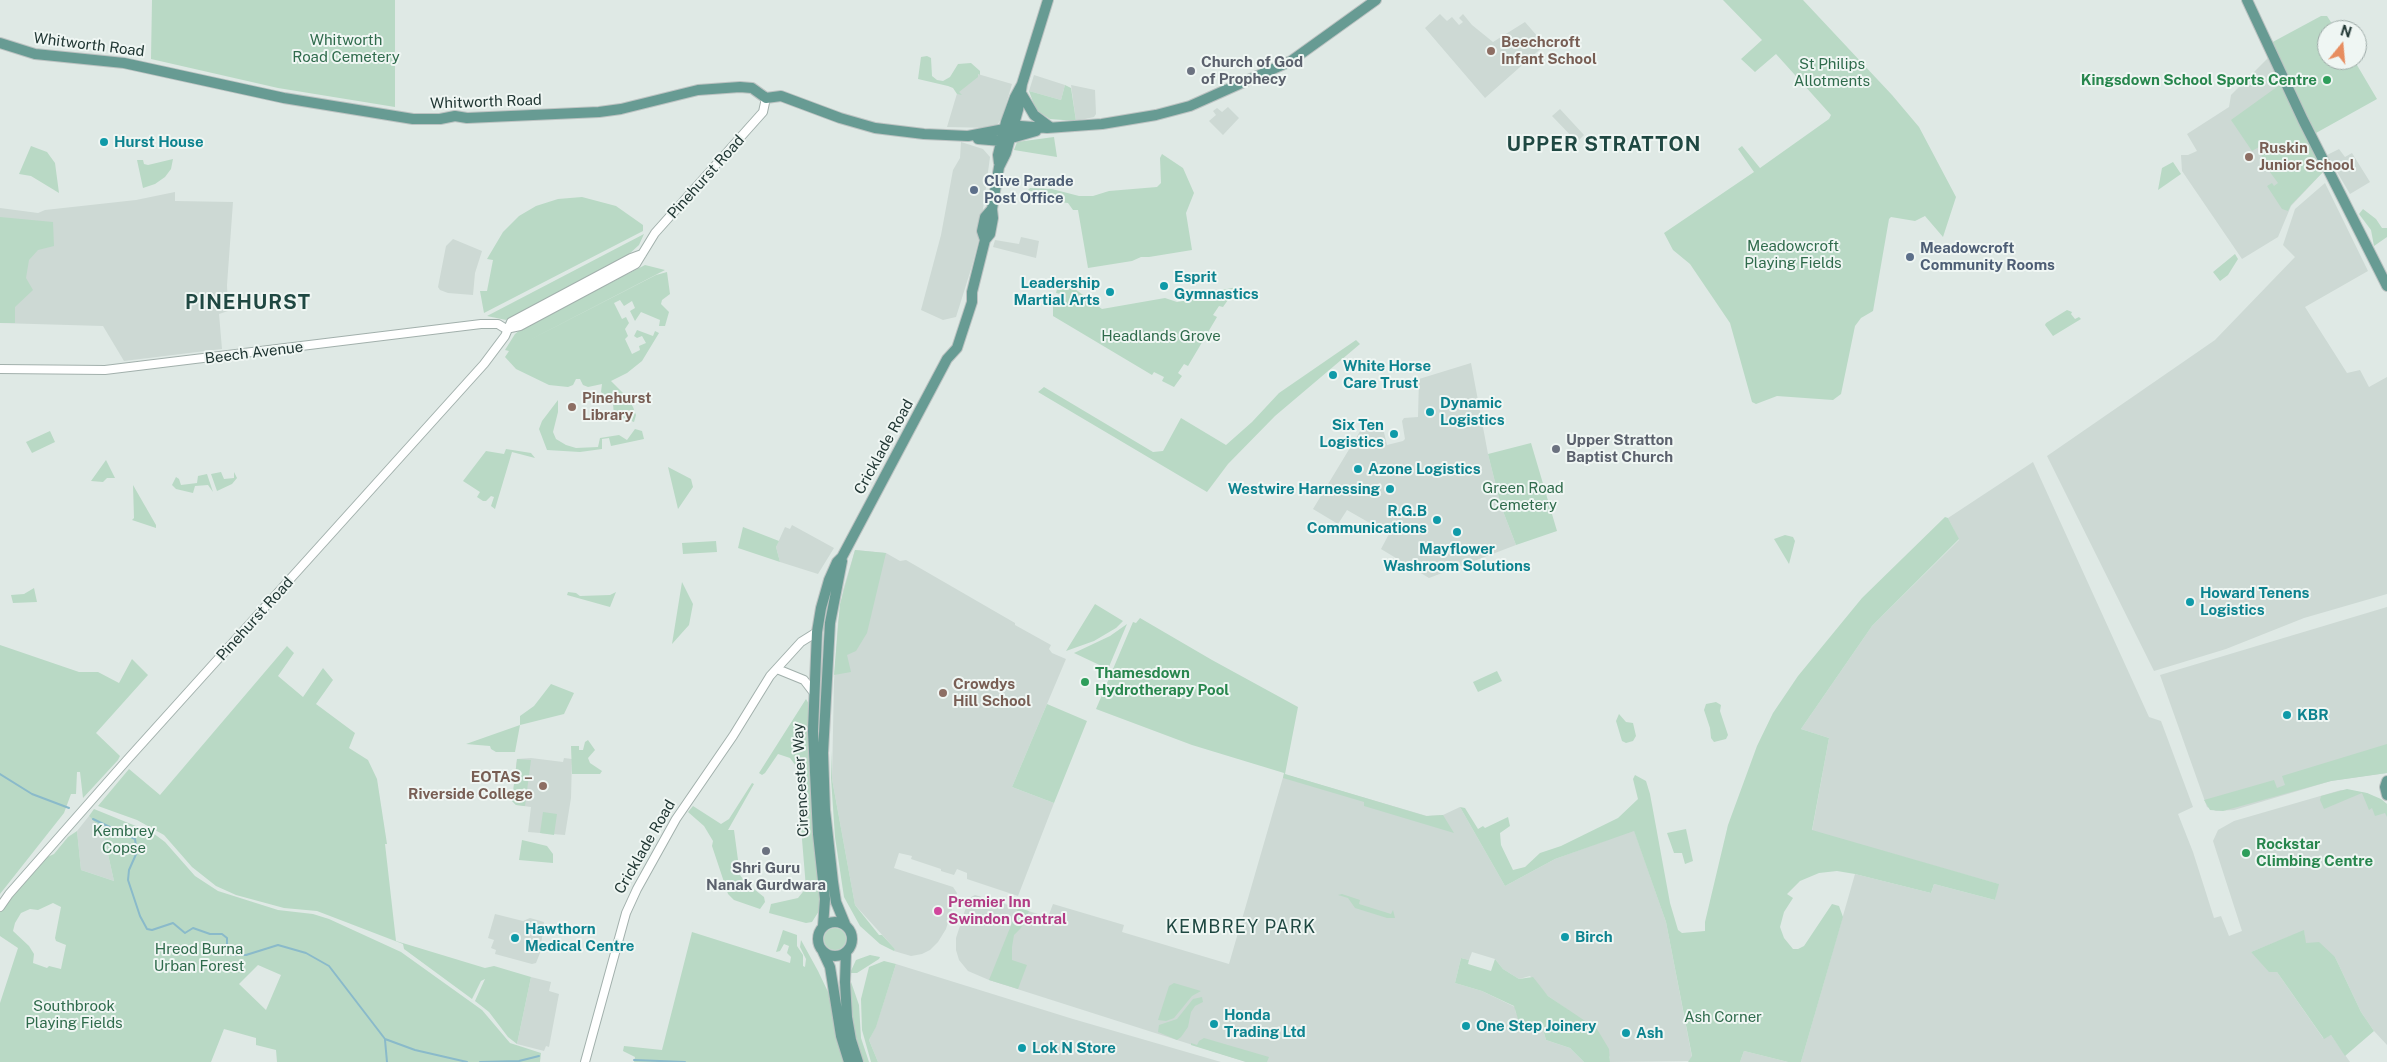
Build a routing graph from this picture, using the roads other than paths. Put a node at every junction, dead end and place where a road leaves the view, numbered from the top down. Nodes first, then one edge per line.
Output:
1 (1048, 0) edge
2 (1376, 0) edge
3 (2247, 0) edge
4 (0, 43) edge
5 (1021, 89) junction
6 (766, 98) junction
7 (1049, 128) junction
8 (1007, 134) junction
9 (968, 136) junction
10 (980, 140) junction
11 (999, 165) junction
12 (2387, 286) edge
13 (506, 329) junction
14 (0, 369) edge
15 (842, 557) junction
16 (817, 632) junction
17 (828, 652) joint
18 (777, 669) junction
19 (814, 693) junction
20 (2387, 781) edge
21 (2387, 795) edge
22 (0, 907) edge
23 (845, 924) junction
24 (823, 926) junction
25 (823, 952) junction
26 (846, 952) junction
27 (585, 1062) edge
28 (849, 1062) edge
29 (858, 1062) edge

1 - 5 main road, Cricklade Road
2 - 7 main road
3 - 12 main road
4 - 6 main road, Whitworth Road
5 - 7 main road
5 - 8 main road, Cricklade Road
6 - 9 main road, Whitworth Road
6 - 13 street, Pinehurst Road
7 - 8 main road
8 - 9 main road, Whitworth Road
8 - 10 main road, Whitworth Road
8 - 11 main road, Cricklade Road
9 - 10 main road, Whitworth Road
10 - 11 main road
11 - 15 main road, Cricklade Road
13 - 14 street, Beech Avenue
13 - 22 street, Pinehurst Road
15 - 16 main road, Cricklade Road
15 - 17 main road, Cricklade Road
16 - 18 street, Cricklade Road
16 - 19 main road, Cirencester Way
17 - 23 main road, Cirencester Way
18 - 19 street
18 - 27 street, Cricklade Road
19 - 24 main road, Cirencester Way
20 - 21 main road
23 - 24 main road
23 - 26 main road
24 - 25 main road
25 - 26 main road
25 - 28 main road
26 - 29 main road

